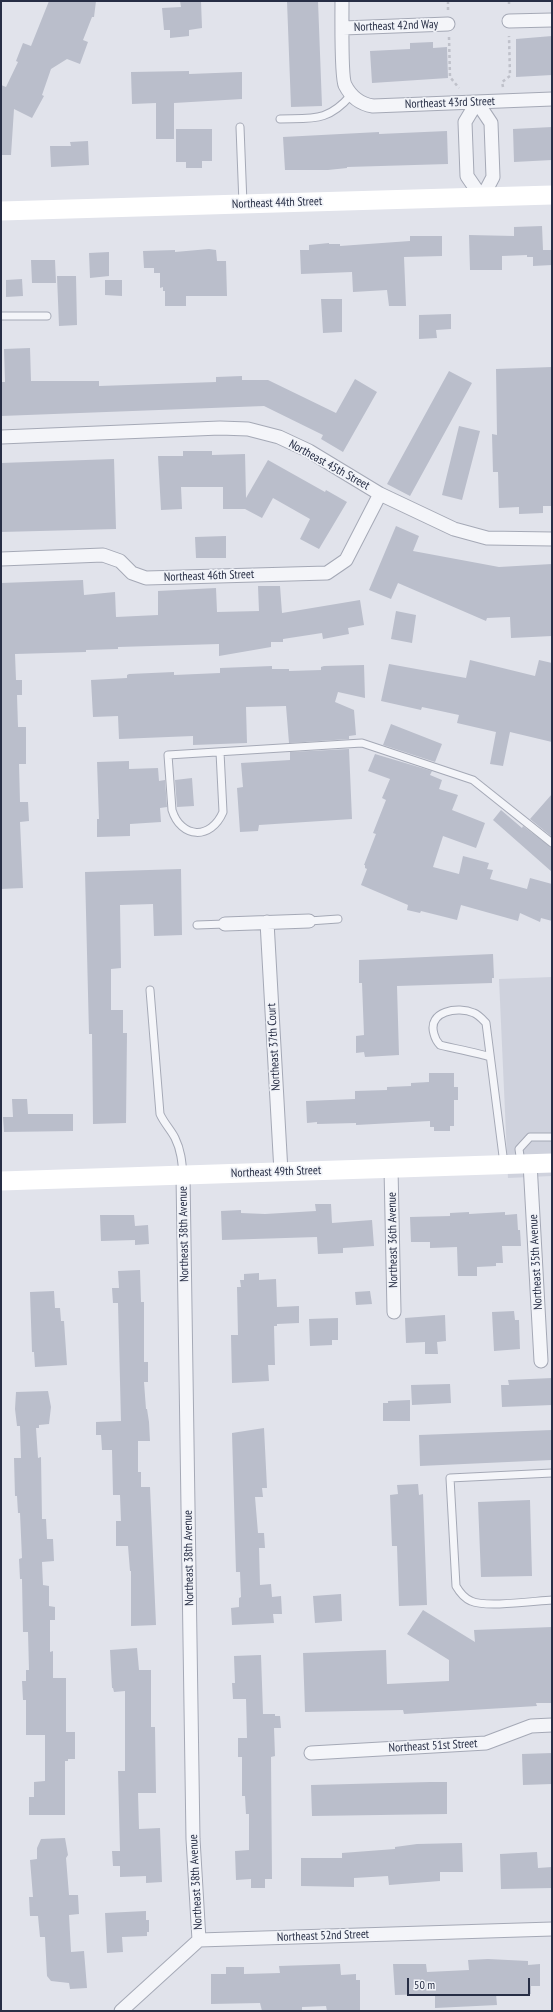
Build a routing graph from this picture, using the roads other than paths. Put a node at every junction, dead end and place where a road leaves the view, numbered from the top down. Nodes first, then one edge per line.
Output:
1 (342, 1) edge
2 (552, 20) edge
3 (509, 22) road end
4 (448, 24) road end
5 (343, 28) junction
6 (351, 95) junction
7 (552, 99) edge
8 (477, 102) junction
9 (280, 119) dead end
10 (240, 127) dead end
11 (552, 195) edge
12 (482, 198) junction
13 (243, 204) junction
14 (1, 211) edge
15 (1, 316) edge
16 (47, 316) dead end
17 (1, 437) edge
18 (380, 494) junction
19 (552, 539) edge
20 (1, 559) edge
21 (220, 752) junction
22 (552, 843) edge
23 (338, 919) dead end
24 (309, 921) joint
25 (268, 922) junction
26 (225, 924) joint
27 (197, 925) dead end
28 (150, 990) dead end
29 (490, 1056) junction
30 (552, 1137) edge
31 (552, 1163) edge
32 (518, 1164) junction
33 (391, 1168) junction
34 (281, 1172) junction
35 (183, 1175) junction
36 (1, 1182) edge
37 (394, 1312) dead end
38 (541, 1361) dead end
39 (552, 1473) edge
40 (552, 1600) edge
41 (552, 1725) edge
42 (311, 1753) dead end
43 (552, 1929) edge
44 (199, 1940) junction
45 (121, 2011) edge

1 - 5 street
2 - 3 street
4 - 5 street, Northeast 42nd Way
5 - 6 street
6 - 8 street, Northeast 43rd Street
6 - 9 lane
7 - 8 street, Northeast 43rd Street
8 - 12 street
8 - 12 street
10 - 13 lane
11 - 12 street, Northeast 44th Street
12 - 13 street, Northeast 44th Street
13 - 14 street, Northeast 44th Street
15 - 16 lane
17 - 18 street, Northeast 45th Street
18 - 19 street, Northeast 45th Street
18 - 20 street, Northeast 46th Street
21 - 21 lane
21 - 22 lane
23 - 24 lane
24 - 25 street
25 - 26 street
25 - 34 street, Northeast 37th Court
26 - 27 lane
28 - 35 lane
29 - 29 lane
29 - 32 lane
30 - 32 lane
31 - 32 street, Northeast 49th Street
32 - 33 street, Northeast 49th Street
32 - 38 street, Northeast 35th Avenue
33 - 34 street, Northeast 49th Street
33 - 37 street, Northeast 36th Avenue
34 - 35 street, Northeast 49th Street
35 - 36 street, Northeast 49th Street
35 - 44 street, Northeast 38th Avenue
39 - 40 lane
41 - 42 street, Northeast 51st Street
43 - 44 street, Northeast 52nd Street
44 - 45 street

